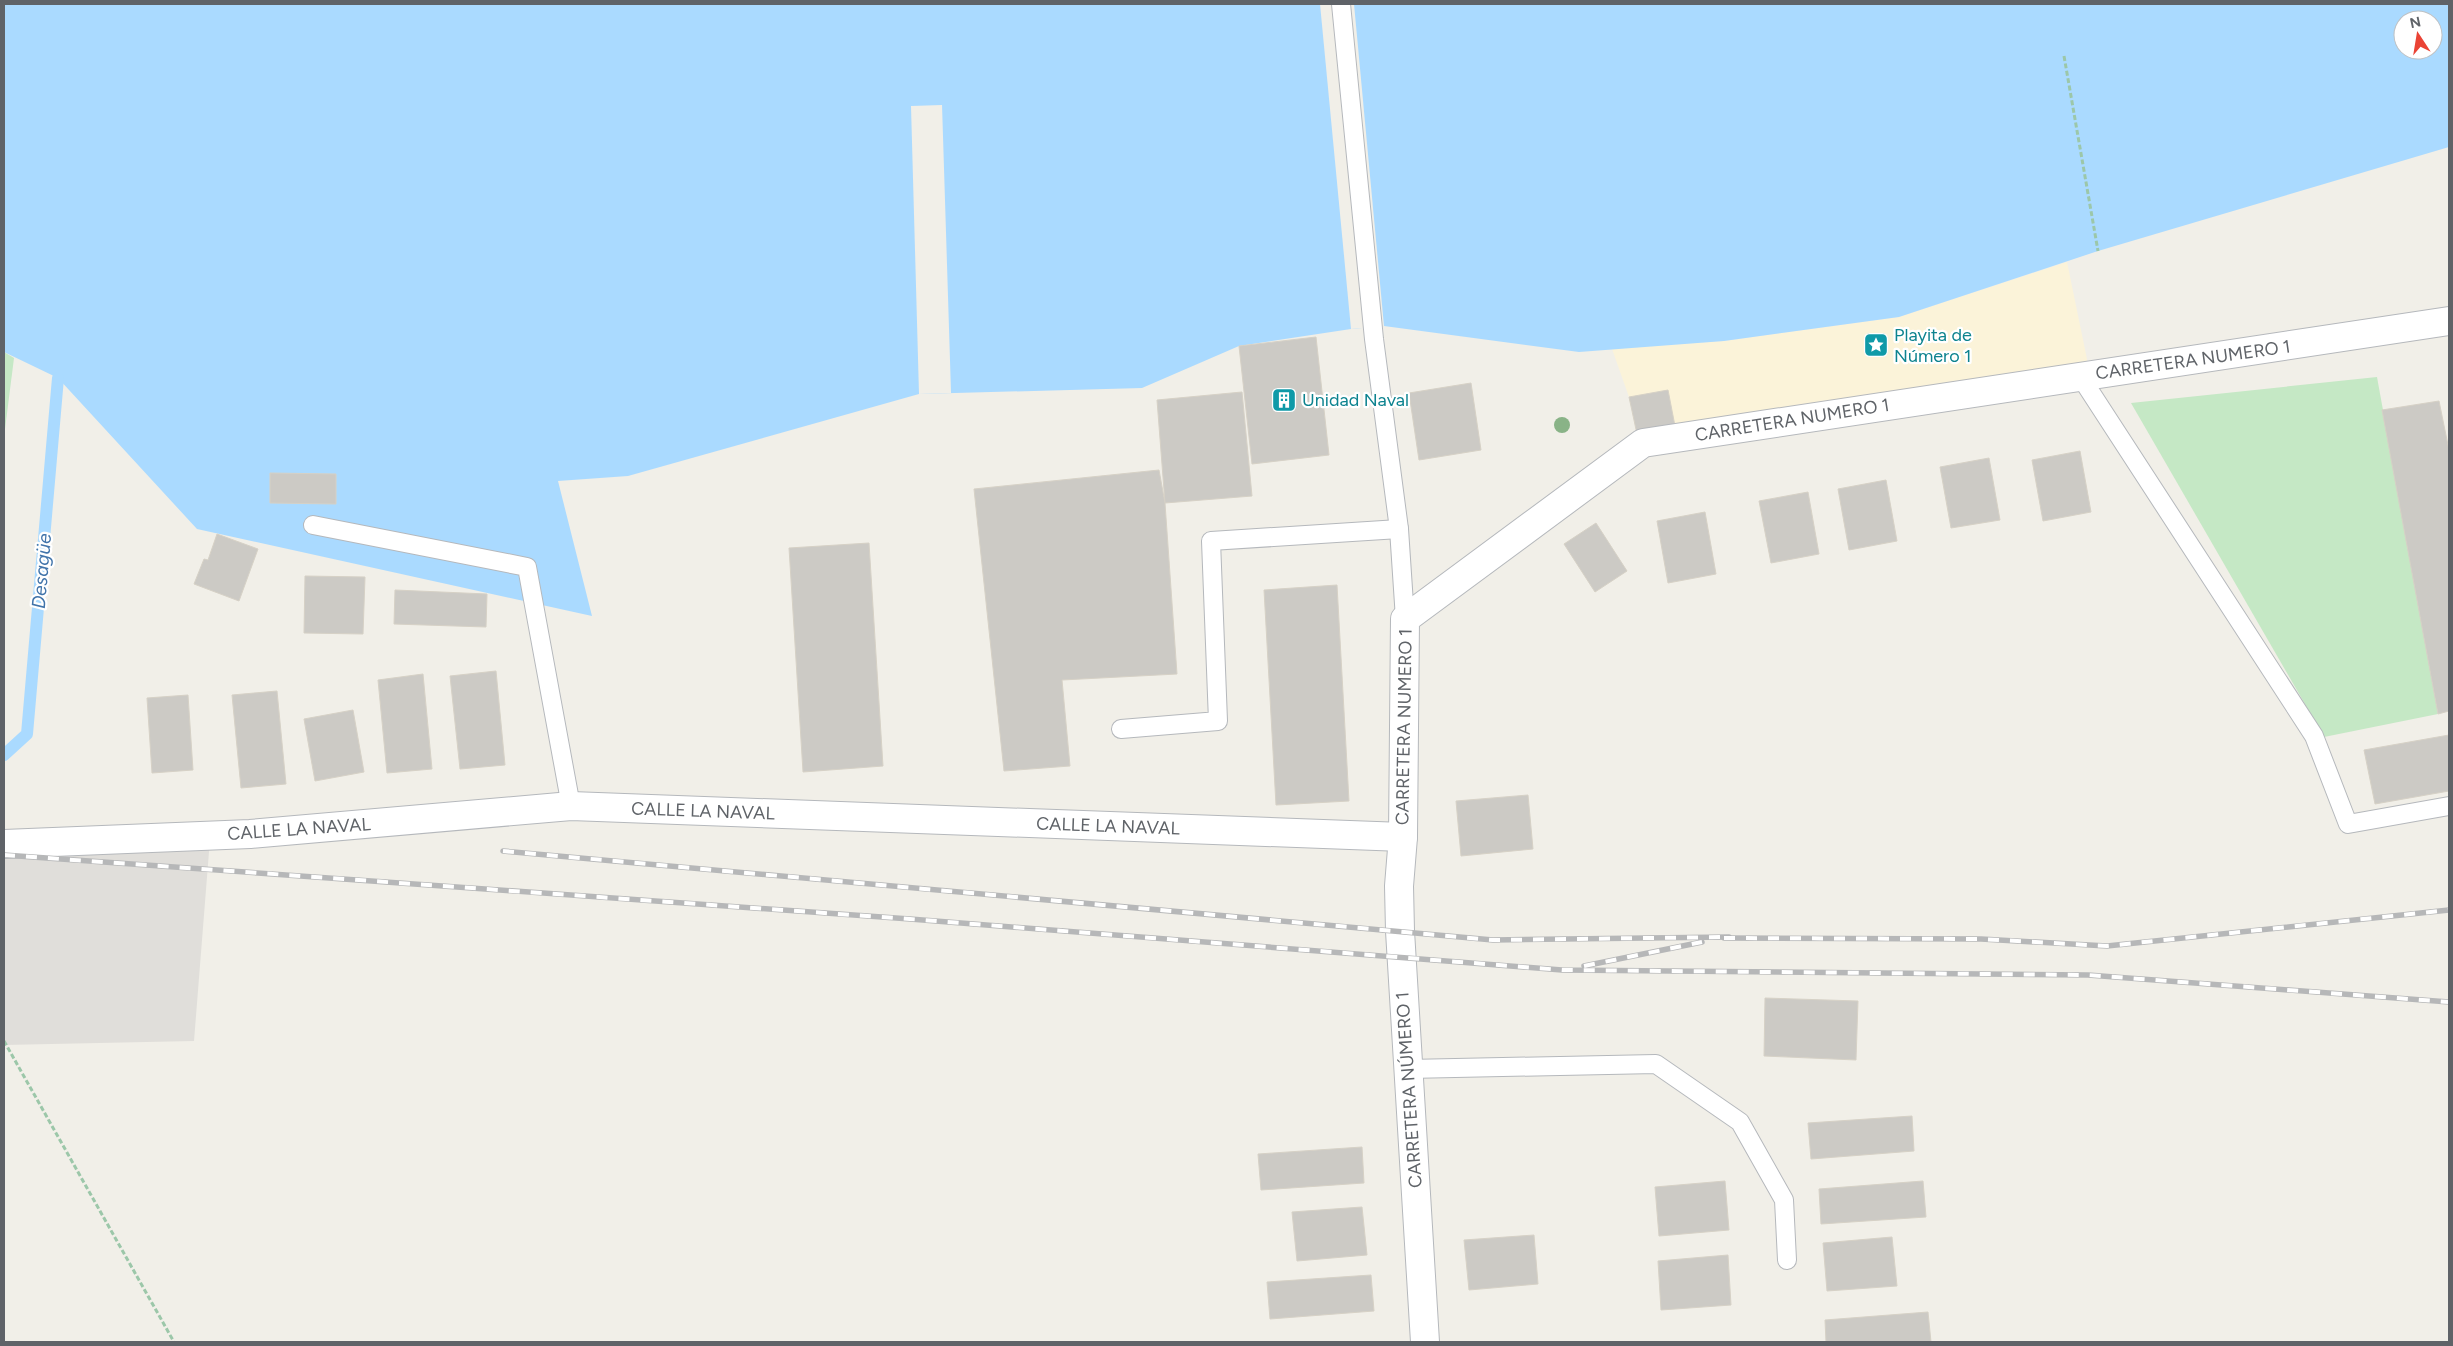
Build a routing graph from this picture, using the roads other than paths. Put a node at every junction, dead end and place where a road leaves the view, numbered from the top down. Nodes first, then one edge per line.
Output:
1 (1340, 4) edge
2 (2449, 321) edge
3 (2080, 376) junction
4 (313, 525) dead end
5 (1399, 529) junction
6 (1405, 619) junction
7 (1121, 729) dead end
8 (571, 806) junction
9 (2449, 806) edge
10 (1403, 837) junction
11 (4, 844) edge
12 (1408, 1069) junction
13 (1787, 1260) dead end
14 (1425, 1342) edge

1 - 5 lane
2 - 3 street, CARRETERA NUMERO 1
3 - 6 street, CARRETERA NUMERO 1
3 - 9 lane
4 - 8 lane
5 - 6 lane
5 - 7 lane
6 - 10 street, CARRETERA NUMERO 1
8 - 10 street, CALLE LA NAVAL
8 - 11 street, CALLE LA NAVAL
10 - 12 street, CARRETERA NÚMERO 1
12 - 13 lane
12 - 14 street, CARRETERA NÚMERO 1

